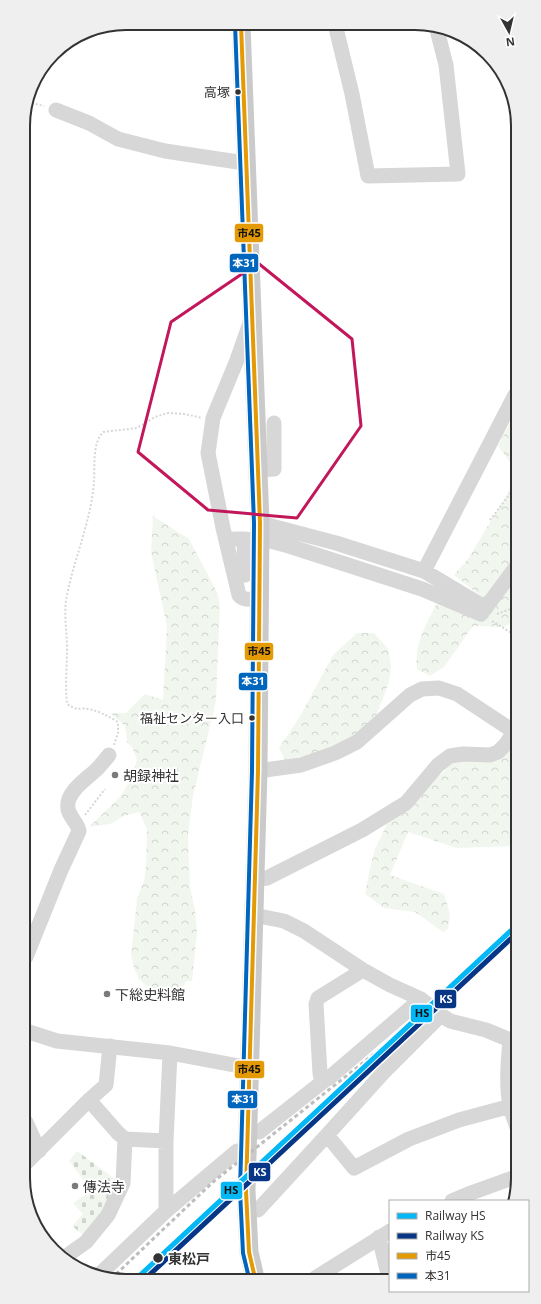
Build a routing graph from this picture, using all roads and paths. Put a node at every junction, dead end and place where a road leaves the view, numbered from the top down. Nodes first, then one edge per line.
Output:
1 (241, 30) edge
2 (336, 30) edge
3 (438, 33) edge
4 (33, 103) edge
5 (56, 110) joint
6 (246, 162) junction
7 (252, 310) junction
8 (511, 403) edge
9 (213, 418) junction
10 (274, 423) dead end
11 (258, 470) junction
12 (511, 493) edge
13 (490, 520) dead end
14 (260, 524) junction
15 (244, 539) junction
16 (225, 540) junction
17 (424, 571) junction
18 (511, 574) edge
19 (243, 575) junction
20 (260, 599) junction
21 (511, 610) edge
22 (484, 613) junction
23 (511, 634) edge
24 (511, 729) edge
25 (511, 737) edge
26 (109, 755) joint
27 (258, 771) junction
28 (105, 789) dead end
29 (84, 816) dead end
30 (255, 880) junction
31 (254, 915) junction
32 (30, 947) edge
33 (363, 970) junction
34 (421, 999) junction
35 (441, 1015) junction
36 (30, 1032) edge
37 (511, 1039) edge
38 (110, 1046) junction
39 (170, 1053) junction
40 (511, 1053) edge
41 (250, 1068) junction
42 (325, 1080) junction
43 (511, 1090) edge
44 (89, 1100) junction
45 (511, 1106) edge
46 (30, 1131) edge
47 (260, 1132) dead end
48 (326, 1135) junction
49 (125, 1139) junction
50 (166, 1141) junction
51 (39, 1151) junction
52 (237, 1151) dead end
53 (30, 1159) edge
54 (511, 1178) edge
55 (454, 1200) edge
56 (258, 1210) dead end
57 (166, 1211) junction
58 (384, 1234) edge
59 (69, 1254) edge
60 (102, 1271) edge
61 (389, 1271) edge
62 (254, 1274) edge
63 (321, 1274) edge

1 - 6 main road
2 - 3 street
4 - 5 path
5 - 6 street
6 - 7 main road
7 - 9 street
7 - 11 main road
8 - 17 street
9 - 16 street
9 - 26 path
10 - 11 street
11 - 14 main road
12 - 13 path
14 - 17 street
14 - 20 main road
15 - 16 street
15 - 19 street
15 - 22 street
16 - 19 street
17 - 22 street
18 - 22 street
19 - 20 street
20 - 27 main road
21 - 22 path
22 - 23 path
24 - 27 street
25 - 30 street
26 - 32 street
27 - 30 main road
28 - 29 path
30 - 31 main road
31 - 33 street
31 - 41 main road
33 - 34 street
33 - 42 street
34 - 35 street
34 - 42 street
35 - 37 street
35 - 48 street
36 - 38 street
38 - 39 street
38 - 44 street
39 - 41 street
39 - 50 street
40 - 43 street
41 - 62 main road
42 - 47 street
44 - 49 street
44 - 51 street
45 - 48 street
46 - 51 street
48 - 56 street
49 - 50 street
49 - 59 street
50 - 57 street
51 - 53 street
52 - 57 street
54 - 55 street
57 - 60 street
58 - 61 street
58 - 63 street

